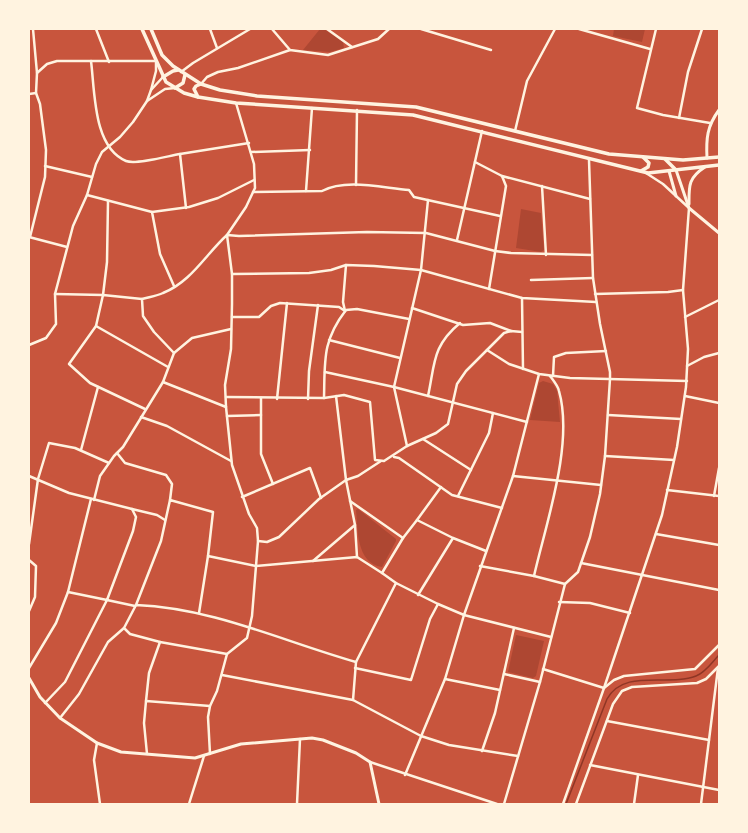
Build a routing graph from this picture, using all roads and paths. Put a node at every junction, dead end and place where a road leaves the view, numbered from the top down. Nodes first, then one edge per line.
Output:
1 (33, 29) edge
2 (96, 29) edge
3 (142, 29) edge
4 (151, 29) edge
5 (210, 29) edge
6 (250, 29) edge
7 (272, 29) edge
8 (327, 29) edge
9 (389, 29) edge
10 (421, 29) edge
11 (555, 29) edge
12 (579, 29) edge
13 (656, 29) edge
14 (702, 29) edge
15 (217, 48) junction
16 (352, 48) junction
17 (650, 49) junction
18 (290, 50) junction
19 (491, 50) dead end
20 (91, 61) junction
21 (156, 61) junction
22 (109, 62) junction
23 (179, 72) junction
24 (36, 73) junction
25 (185, 75) junction
26 (163, 78) junction
27 (201, 84) junction
28 (175, 88) junction
29 (151, 90) junction
30 (36, 93) junction
31 (29, 94) edge
32 (198, 97) junction
33 (147, 101) junction
34 (236, 103) junction
35 (312, 108) junction
36 (357, 110) junction
37 (719, 110) edge
38 (679, 118) junction
39 (710, 123) junction
40 (482, 131) junction
41 (515, 132) junction
42 (249, 143) junction
43 (108, 147) junction
44 (310, 150) junction
45 (251, 152) junction
46 (180, 154) junction
47 (641, 157) junction
48 (719, 157) edge
49 (665, 158) junction
50 (707, 158) junction
51 (589, 160) junction
52 (475, 162) junction
53 (719, 165) edge
54 (45, 166) junction
55 (706, 167) junction
56 (676, 170) junction
57 (638, 171) junction
58 (669, 171) junction
59 (643, 172) junction
60 (502, 176) junction
61 (92, 177) junction
62 (254, 180) junction
63 (356, 185) junction
64 (542, 186) junction
65 (253, 192) junction
66 (306, 192) junction
67 (87, 195) junction
68 (676, 196) junction
69 (590, 199) junction
70 (428, 200) junction
71 (108, 201) junction
72 (186, 208) junction
73 (464, 208) junction
74 (689, 208) junction
75 (152, 212) junction
76 (500, 216) junction
77 (426, 233) junction
78 (719, 233) edge
79 (227, 235) junction
80 (30, 237) edge
81 (457, 240) junction
82 (67, 247) junction
83 (495, 251) junction
84 (546, 255) junction
85 (592, 255) junction
86 (346, 265) junction
87 (422, 270) junction
88 (232, 274) junction
89 (593, 278) junction
90 (531, 280) dead end
91 (174, 286) junction
92 (489, 289) junction
93 (683, 290) junction
94 (55, 294) junction
95 (595, 294) junction
96 (103, 295) junction
97 (522, 298) junction
98 (142, 299) junction
99 (719, 300) edge
100 (596, 302) junction
101 (287, 303) junction
102 (318, 305) junction
103 (412, 308) junction
104 (345, 311) junction
105 (232, 317) junction
106 (685, 317) junction
107 (409, 318) junction
108 (460, 323) junction
109 (96, 326) junction
110 (231, 329) junction
111 (511, 331) junction
112 (522, 332) junction
113 (329, 340) junction
114 (29, 345) edge
115 (486, 350) junction
116 (606, 351) junction
117 (174, 353) junction
118 (719, 353) edge
119 (400, 358) junction
120 (687, 366) junction
121 (168, 367) junction
122 (523, 369) junction
123 (325, 372) junction
124 (539, 374) junction
125 (551, 376) junction
126 (610, 379) junction
127 (687, 381) junction
128 (163, 382) junction
129 (98, 387) junction
130 (394, 387) junction
131 (336, 396) junction
132 (428, 396) junction
133 (685, 396) junction
134 (226, 397) junction
135 (261, 398) junction
136 (308, 398) junction
137 (324, 398) junction
138 (277, 399) junction
139 (454, 403) junction
140 (719, 403) edge
141 (226, 407) junction
142 (145, 409) junction
143 (493, 413) junction
144 (261, 415) junction
145 (608, 415) junction
146 (227, 416) junction
147 (141, 417) junction
148 (681, 419) junction
149 (527, 422) junction
150 (423, 439) junction
151 (407, 446) junction
152 (80, 450) junction
153 (117, 453) junction
154 (605, 456) junction
155 (393, 457) junction
156 (674, 460) junction
157 (231, 461) junction
158 (381, 461) junction
159 (109, 463) junction
160 (719, 468) edge
161 (472, 470) junction
162 (29, 476) edge
163 (512, 476) junction
164 (38, 479) junction
165 (346, 480) junction
166 (556, 480) junction
167 (272, 484) junction
168 (601, 485) junction
169 (441, 487) junction
170 (668, 490) junction
171 (458, 496) junction
172 (714, 496) junction
173 (719, 496) edge
174 (242, 497) junction
175 (321, 498) junction
176 (92, 499) junction
177 (170, 500) junction
178 (350, 501) junction
179 (502, 508) junction
180 (132, 509) junction
181 (165, 520) junction
182 (417, 520) junction
183 (355, 525) junction
184 (656, 534) junction
185 (403, 538) junction
186 (453, 538) junction
187 (258, 541) junction
188 (29, 544) edge
189 (719, 545) edge
190 (486, 552) junction
191 (208, 556) junction
192 (357, 557) junction
193 (29, 560) edge
194 (313, 561) junction
195 (581, 563) junction
196 (256, 566) junction
197 (480, 566) junction
198 (382, 573) junction
199 (643, 573) junction
200 (534, 576) junction
201 (396, 583) junction
202 (564, 584) junction
203 (719, 590) edge
204 (68, 592) junction
205 (418, 595) junction
206 (106, 600) junction
207 (559, 602) junction
208 (438, 604) junction
209 (135, 606) junction
210 (29, 611) edge
211 (199, 613) junction
212 (630, 613) junction
213 (464, 615) junction
214 (250, 626) junction
215 (124, 628) junction
216 (514, 628) junction
217 (551, 637) junction
218 (160, 642) junction
219 (719, 645) edge
220 (227, 654) junction
221 (356, 662) junction
222 (718, 666) edge
223 (29, 668) edge
224 (355, 668) junction
225 (543, 669) junction
226 (504, 674) junction
227 (222, 675) junction
228 (29, 678) edge
229 (445, 679) junction
230 (540, 682) junction
231 (604, 688) junction
232 (500, 690) junction
233 (352, 700) junction
234 (146, 701) junction
235 (45, 703) junction
236 (210, 706) junction
237 (60, 718) junction
238 (607, 721) junction
239 (421, 736) junction
240 (300, 739) junction
241 (709, 740) junction
242 (97, 743) junction
243 (482, 751) junction
244 (147, 754) junction
245 (210, 754) junction
246 (204, 756) junction
247 (518, 756) junction
248 (370, 762) junction
249 (590, 766) junction
250 (405, 774) junction
251 (638, 775) junction
252 (703, 787) junction
253 (719, 790) edge
254 (100, 804) edge
255 (189, 804) edge
256 (298, 804) edge
257 (379, 804) edge
258 (497, 804) edge
259 (504, 804) edge
260 (563, 804) edge
261 (576, 804) edge
262 (634, 804) edge
263 (701, 804) edge

1 - 24 street
2 - 22 street
3 - 21 main road
4 - 23 main road
5 - 15 street
6 - 15 street
7 - 18 street
8 - 16 street
9 - 16 street
10 - 19 street
11 - 41 street
12 - 17 street
13 - 17 street
14 - 38 street
15 - 23 street
16 - 18 street
17 - 38 street
18 - 27 street
20 - 22 street
20 - 24 street
20 - 43 street
21 - 22 street
21 - 26 main road
21 - 29 street
23 - 25 main road
23 - 26 main road
24 - 30 street
25 - 27 main road
25 - 28 main road
26 - 28 main road
26 - 29 street
27 - 32 main road
27 - 41 main road
28 - 32 main road
28 - 33 street
29 - 33 street
30 - 31 street
30 - 54 street
32 - 34 main road
33 - 43 street
34 - 35 main road
34 - 42 street
35 - 36 main road
35 - 44 street
36 - 40 main road
36 - 63 street
37 - 39 street
38 - 39 street
39 - 50 street
40 - 51 main road
40 - 52 street
41 - 47 main road
42 - 45 street
42 - 46 street
43 - 46 street
43 - 61 street
44 - 45 street
44 - 66 street
45 - 62 street
46 - 72 street
47 - 49 main road
47 - 57 main road
48 - 50 main road
49 - 50 main road
49 - 56 main road
51 - 57 main road
51 - 69 street
52 - 60 street
52 - 73 street
53 - 55 main road
54 - 61 street
54 - 80 street
55 - 56 main road
55 - 74 street
56 - 58 main road
56 - 74 street
57 - 59 main road
58 - 59 main road
58 - 68 street
59 - 68 street
60 - 64 street
60 - 76 street
61 - 67 street
62 - 65 street
62 - 72 street
63 - 66 street
63 - 70 street
64 - 69 street
64 - 84 street
65 - 66 street
65 - 79 street
67 - 71 street
67 - 82 street
68 - 74 street
69 - 85 street
70 - 73 street
70 - 77 street
71 - 75 street
71 - 96 street
72 - 75 street
73 - 76 street
73 - 81 street
74 - 78 street
74 - 93 street
75 - 91 street
76 - 83 street
77 - 79 street
77 - 81 street
77 - 87 street
79 - 88 street
79 - 91 street
80 - 82 street
81 - 83 street
82 - 94 street
83 - 84 street
83 - 92 street
84 - 85 street
85 - 89 street
86 - 87 street
86 - 88 street
86 - 104 street
87 - 92 street
87 - 103 street
88 - 105 street
89 - 90 street
89 - 95 street
91 - 98 street
92 - 97 street
93 - 95 street
93 - 106 street
94 - 96 street
94 - 114 street
95 - 100 street
96 - 98 street
96 - 109 street
97 - 100 street
97 - 112 street
98 - 117 street
99 - 106 street
100 - 116 street
101 - 102 street
101 - 105 street
101 - 138 street
102 - 104 street
102 - 136 street
103 - 107 street
103 - 108 street
104 - 107 street
104 - 113 street
105 - 110 street
106 - 120 street
107 - 119 street
108 - 111 street
108 - 132 street
109 - 121 street
109 - 129 street
110 - 117 street
110 - 134 street
111 - 112 street
111 - 115 street
112 - 122 street
113 - 119 street
113 - 123 street
115 - 122 street
115 - 139 street
116 - 125 street
116 - 126 street
117 - 121 street
118 - 120 street
119 - 130 street
120 - 127 street
121 - 128 street
122 - 124 street
123 - 130 street
123 - 137 street
124 - 125 street
124 - 149 street
125 - 126 street
125 - 166 street
126 - 127 street
126 - 145 street
127 - 133 street
128 - 141 street
128 - 142 street
129 - 142 street
129 - 152 street
130 - 132 street
130 - 151 street
131 - 137 street
131 - 158 street
131 - 165 street
132 - 139 street
133 - 140 street
133 - 148 street
134 - 135 street
134 - 141 street
135 - 138 street
135 - 144 street
136 - 137 street
136 - 138 street
139 - 143 street
139 - 150 street
141 - 146 street
142 - 147 street
143 - 149 street
143 - 161 street
144 - 146 street
144 - 167 street
145 - 148 street
145 - 154 street
146 - 157 street
147 - 153 street
147 - 157 street
148 - 156 street
149 - 163 street
150 - 151 street
150 - 161 street
151 - 155 street
152 - 159 street
152 - 164 street
153 - 159 street
153 - 177 street
154 - 156 street
154 - 168 street
155 - 158 street
155 - 169 street
156 - 170 street
157 - 174 street
158 - 165 street
159 - 176 street
160 - 172 street
161 - 171 street
162 - 164 street
163 - 166 street
163 - 179 street
164 - 176 street
164 - 188 street
165 - 175 street
165 - 178 street
166 - 168 street
166 - 200 street
167 - 174 street
167 - 175 street
168 - 195 street
169 - 171 street
169 - 182 street
170 - 172 street
170 - 184 street
171 - 179 street
172 - 173 street
174 - 187 street
175 - 187 street
176 - 180 street
176 - 204 street
177 - 181 street
177 - 191 street
178 - 183 street
178 - 185 street
179 - 190 street
180 - 181 street
180 - 206 street
181 - 209 street
182 - 185 street
182 - 186 street
183 - 192 street
183 - 194 street
184 - 189 street
184 - 199 street
185 - 198 street
186 - 190 street
186 - 205 street
187 - 196 street
190 - 197 street
191 - 196 street
191 - 211 street
192 - 194 street
192 - 198 street
193 - 210 street
194 - 196 street
195 - 199 street
195 - 202 street
196 - 214 street
197 - 200 street
197 - 213 street
198 - 201 street
199 - 203 street
199 - 212 street
200 - 202 street
201 - 205 street
201 - 221 street
202 - 207 street
204 - 206 street
204 - 223 street
205 - 208 street
206 - 209 street
206 - 235 street
207 - 212 street
207 - 217 street
208 - 213 street
208 - 224 street
209 - 211 street
209 - 215 street
211 - 214 street
212 - 231 street
213 - 216 street
213 - 229 street
214 - 220 street
214 - 221 street
215 - 218 street
215 - 237 street
216 - 217 street
216 - 226 street
217 - 225 street
218 - 220 street
218 - 234 street
219 - 231 street
220 - 227 street
221 - 224 street
222 - 238 street
222 - 241 street
224 - 233 street
225 - 230 street
225 - 231 street
226 - 230 street
226 - 232 street
227 - 233 street
227 - 236 street
228 - 235 street
229 - 232 street
229 - 239 street
230 - 247 street
231 - 260 street
232 - 243 street
233 - 239 street
234 - 236 street
234 - 244 street
235 - 237 street
236 - 245 street
237 - 242 street
238 - 241 street
238 - 249 street
239 - 243 street
239 - 250 street
240 - 245 street
240 - 248 street
240 - 256 street
241 - 252 street
242 - 244 street
242 - 254 street
243 - 247 street
244 - 246 street
245 - 246 street
246 - 255 street
247 - 259 street
248 - 250 street
248 - 257 street
249 - 251 street
249 - 261 street
250 - 258 street
251 - 252 street
251 - 262 street
252 - 253 street
252 - 263 street

